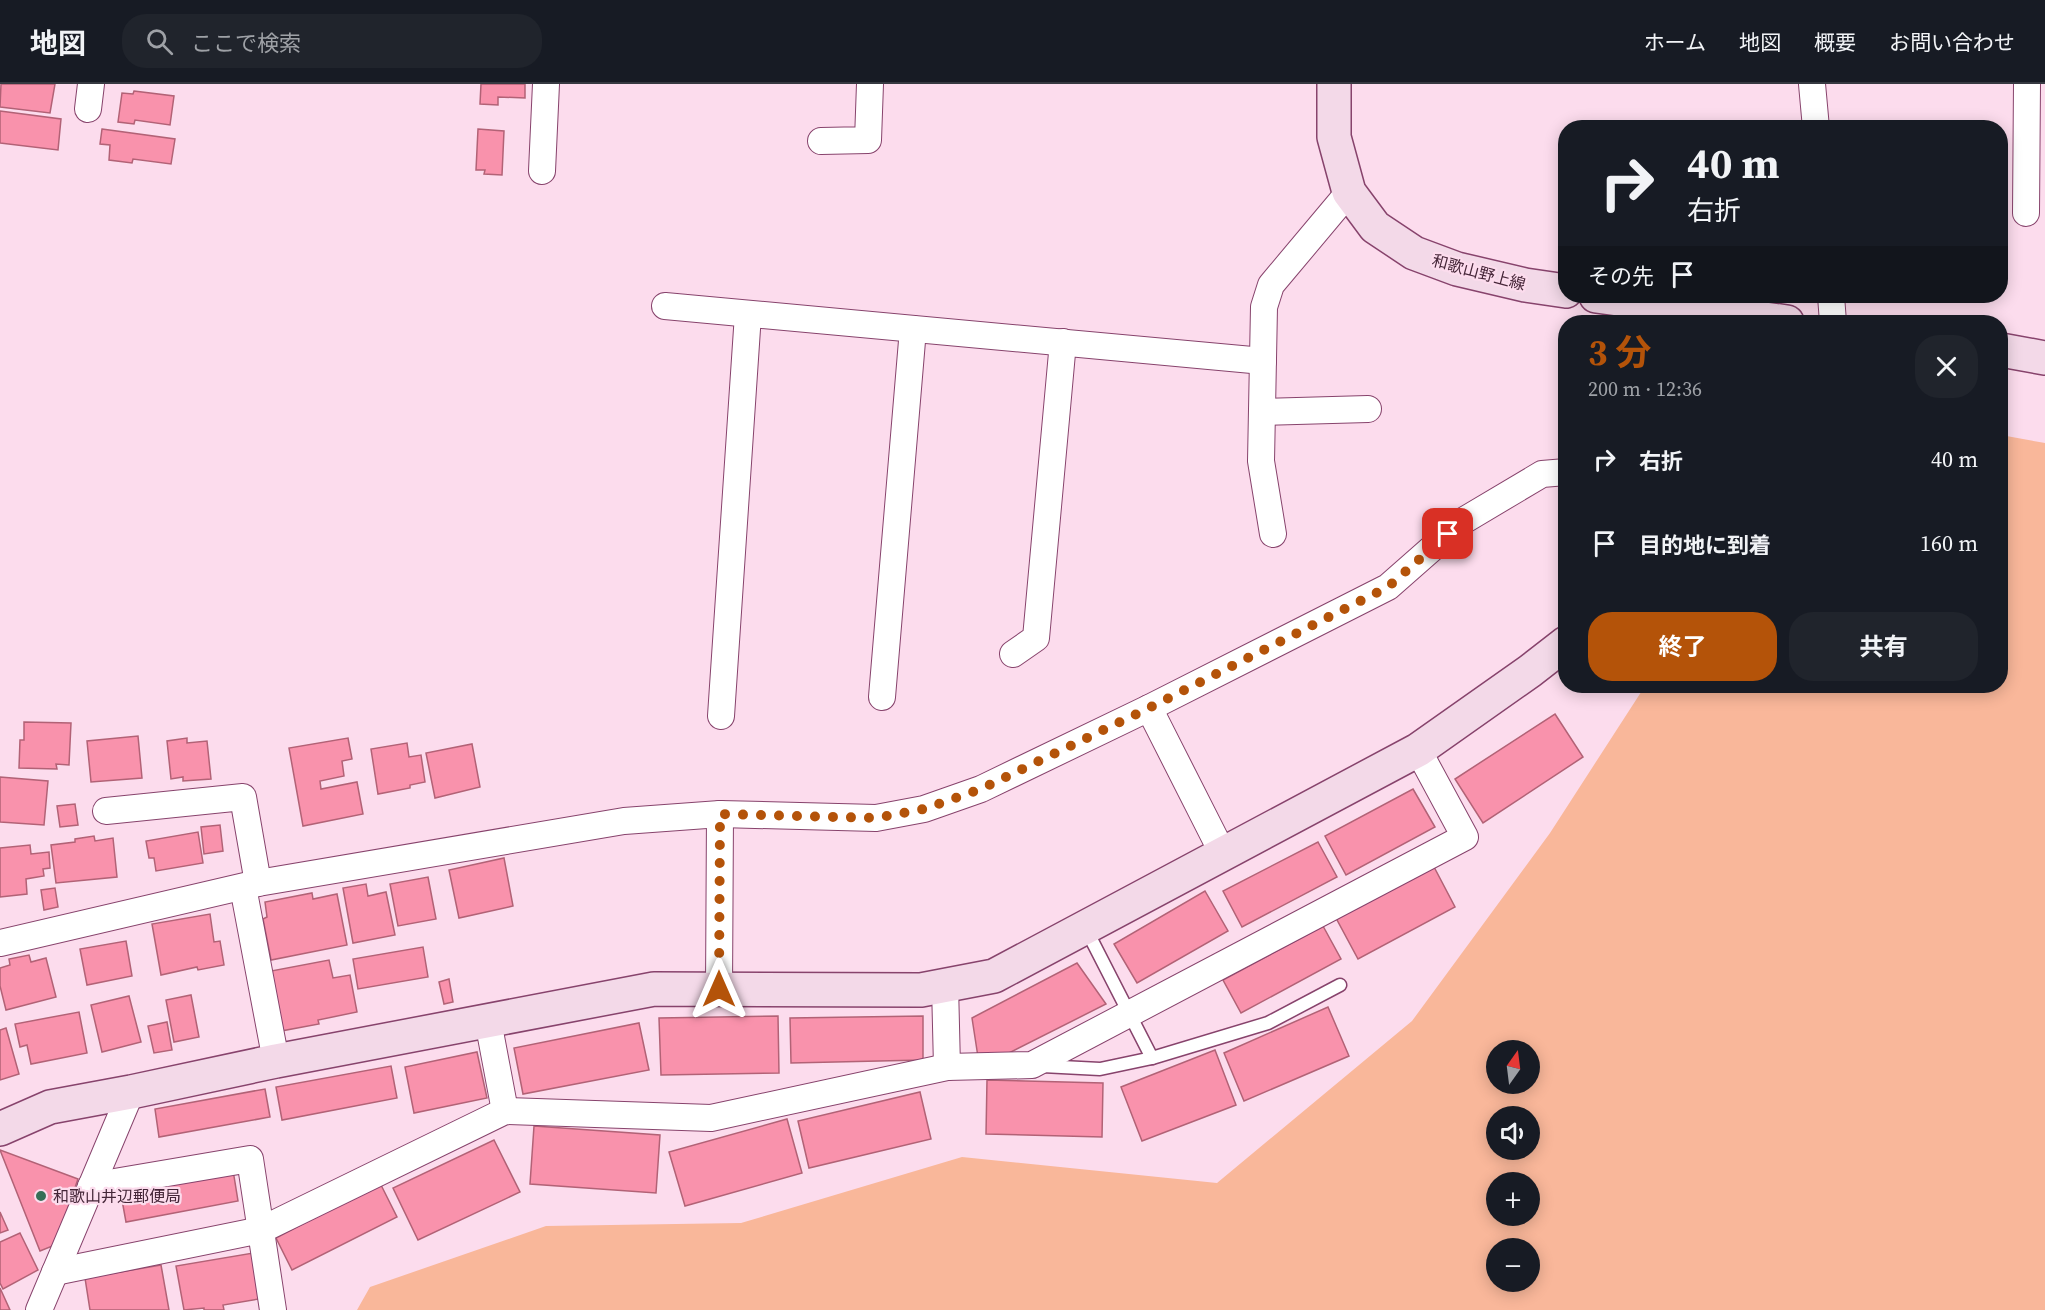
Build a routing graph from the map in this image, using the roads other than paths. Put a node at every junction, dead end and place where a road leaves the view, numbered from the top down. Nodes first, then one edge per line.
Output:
1 (546, 84) edge
2 (870, 84) edge
3 (1334, 84) edge
4 (1812, 84) edge
5 (2027, 84) edge
6 (1815, 120) edge
7 (821, 141) dead end
8 (542, 171) dead end
9 (1349, 192) junction
10 (2026, 213) dead end
11 (1558, 290) edge
12 (1636, 303) edge
13 (665, 306) dead end
14 (748, 314) junction
15 (1704, 315) edge
16 (913, 329) junction
17 (1063, 342) junction
18 (2008, 351) edge
19 (2045, 358) edge
20 (1263, 361) junction
21 (1368, 409) dead end
22 (1262, 412) junction
23 (1558, 473) edge
24 (1273, 534) dead end
25 (1558, 649) edge
26 (1013, 654) dead end
27 (882, 697) dead end
28 (1149, 708) junction
29 (721, 716) dead end
30 (1418, 750) junction
31 (106, 811) dead end
32 (720, 814) junction
33 (1223, 854) junction
34 (250, 885) junction
35 (1085, 927) junction
36 (0, 943) edge
37 (945, 985) junction
38 (1340, 985) dead end
39 (719, 989) junction
40 (1128, 1014) junction
41 (488, 1021) junction
42 (1152, 1058) junction
43 (276, 1061) junction
44 (1032, 1065) junction
45 (947, 1067) junction
46 (131, 1092) junction
47 (505, 1111) junction
48 (0, 1129) edge
49 (91, 1186) junction
50 (261, 1230) junction
51 (55, 1272) junction
52 (39, 1310) edge
53 (273, 1310) edge

1 - 8 street
2 - 7 street
3 - 9 street, 和歌山野上線
4 - 6 street
5 - 10 street
9 - 11 street, 和歌山野上線
9 - 20 street
12 - 15 street
13 - 14 street
14 - 16 street
14 - 29 street
16 - 17 street
16 - 27 street
17 - 20 street
17 - 26 street
18 - 19 street
20 - 22 street
21 - 22 street
22 - 24 street
23 - 28 street
25 - 30 street
28 - 32 street
28 - 33 street
30 - 33 street
30 - 40 street
31 - 34 street
32 - 34 street
32 - 39 street
33 - 35 street
34 - 36 street
34 - 43 street
35 - 37 street
35 - 40 lane
37 - 39 street
37 - 45 street
38 - 42 lane
39 - 41 street
40 - 42 lane
40 - 44 street
41 - 43 street
41 - 47 street
42 - 44 lane
43 - 46 street
44 - 45 street
45 - 47 street
46 - 48 street
46 - 49 street
47 - 50 street
49 - 50 street
49 - 51 street
50 - 51 street
50 - 53 street
51 - 52 street

